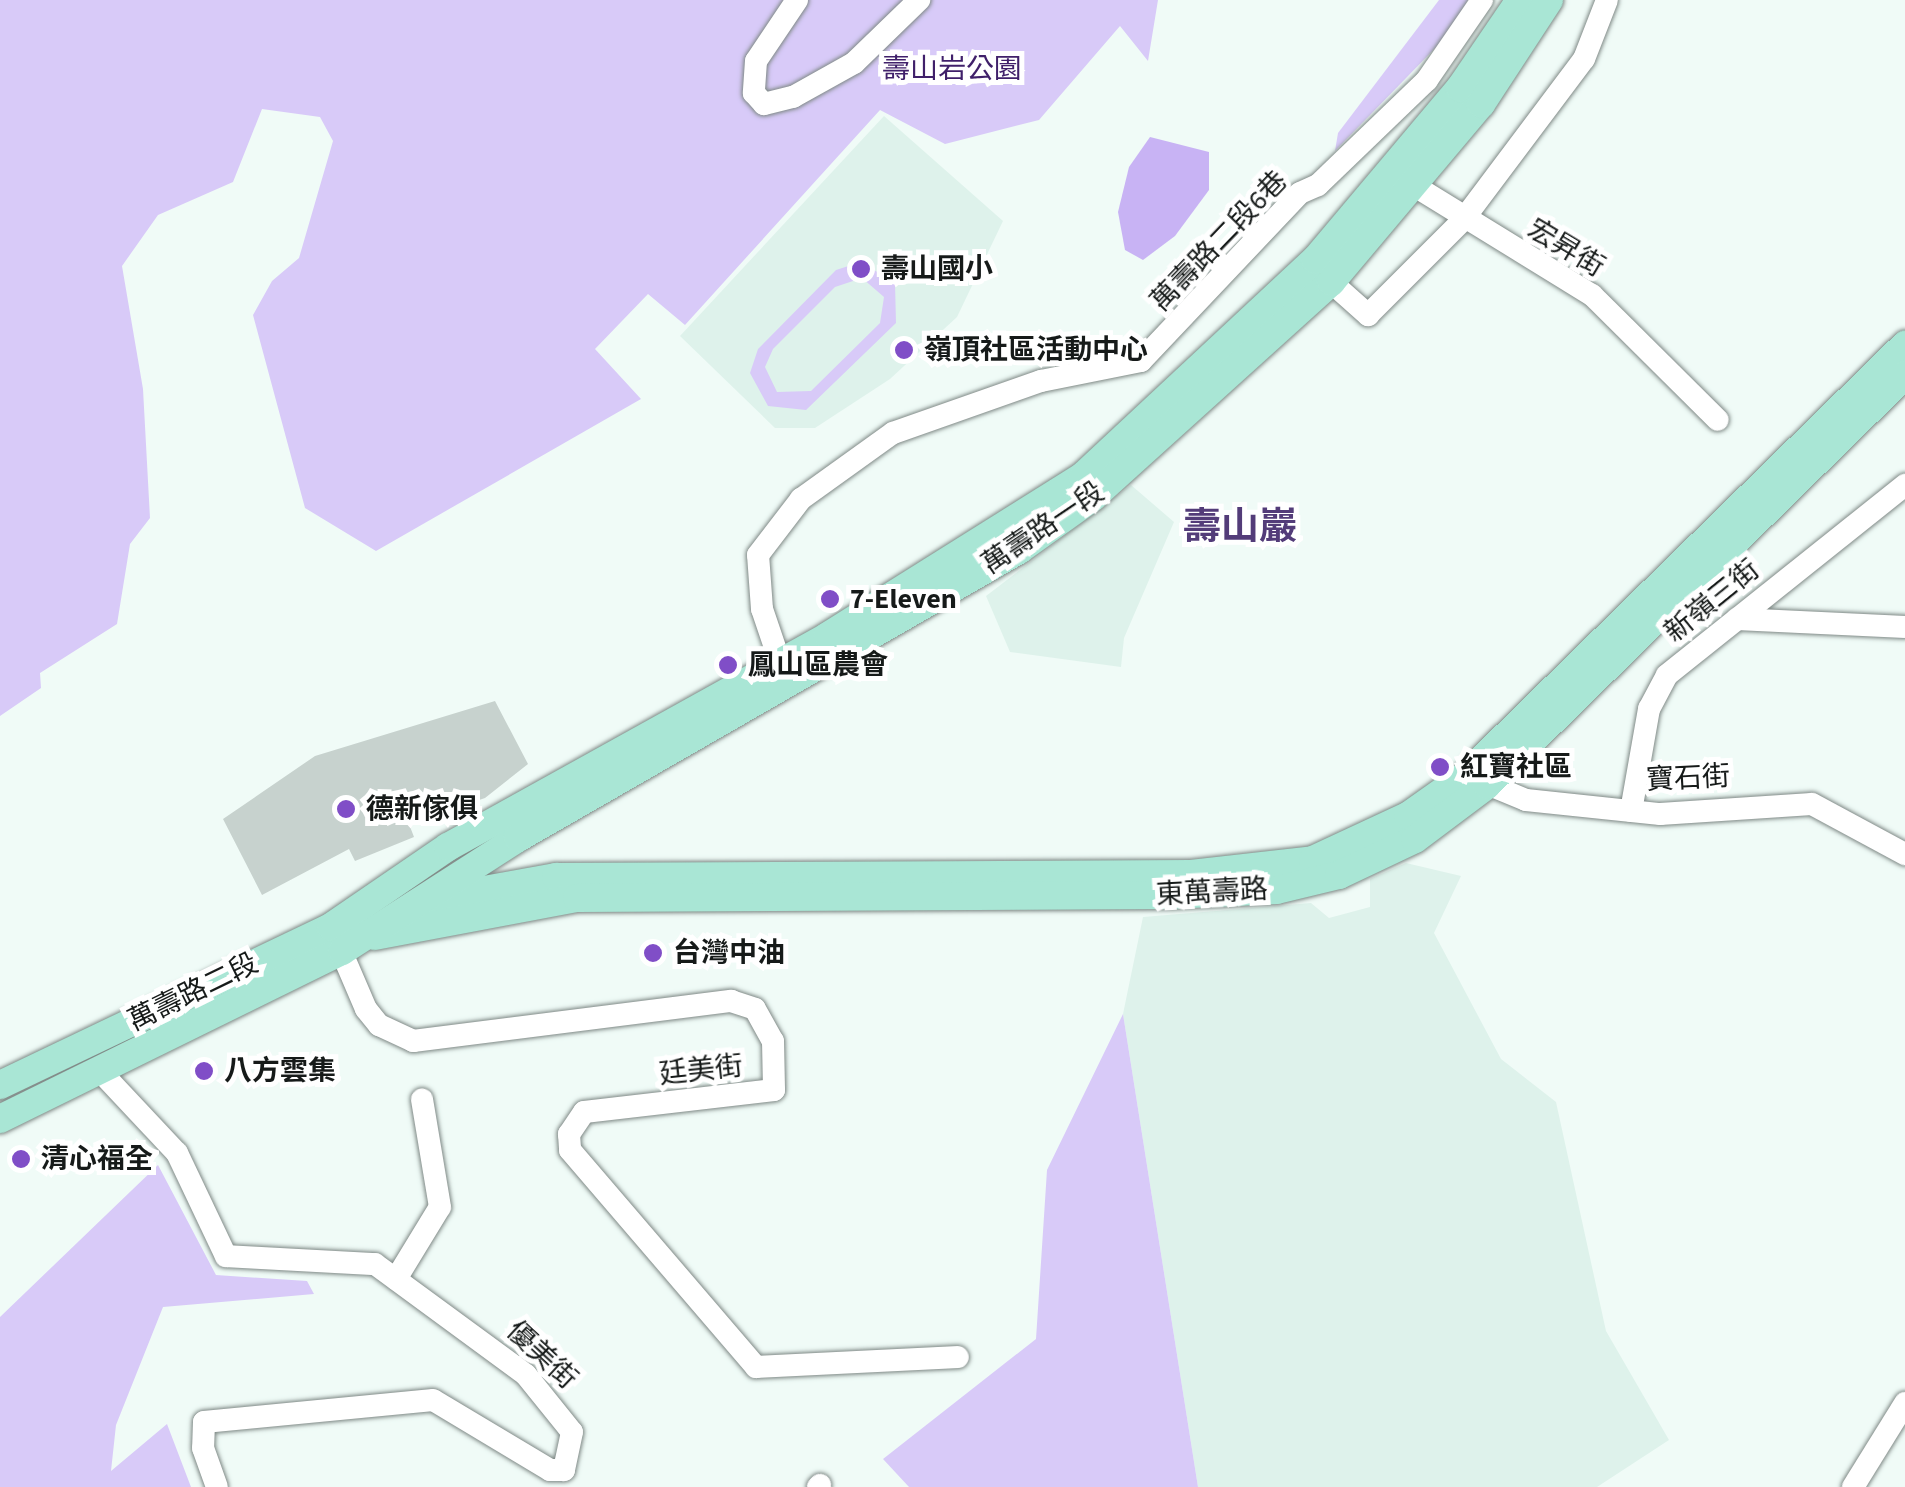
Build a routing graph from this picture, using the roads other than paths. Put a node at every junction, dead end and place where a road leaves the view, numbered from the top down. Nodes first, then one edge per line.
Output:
1 (797, 0) edge
2 (920, 0) edge
3 (1482, 0) edge
4 (1520, 0) edge
5 (1549, 0) edge
6 (1607, 0) edge
7 (1413, 185) junction
8 (1463, 220) junction
9 (1332, 282) junction
10 (1905, 345) edge
11 (1905, 375) edge
12 (1718, 420) dead end
13 (1905, 486) edge
14 (1737, 619) junction
15 (1905, 627) edge
16 (784, 675) junction
17 (1476, 780) junction
18 (1631, 811) junction
19 (518, 838) junction
20 (1905, 854) edge
21 (542, 880) junction
22 (383, 895) junction
23 (416, 902) junction
24 (345, 939) junction
25 (100, 1071) junction
26 (0, 1085) edge
27 (422, 1099) dead end
28 (0, 1119) edge
29 (396, 1279) junction
30 (958, 1357) dead end
31 (1905, 1403) edge
32 (217, 1487) edge
33 (1853, 1487) edge

1 - 2 street
3 - 16 street, 萬壽路二段6巷
4 - 16 main road, 萬壽路一段
5 - 7 main road, 萬壽路一段
6 - 8 street
7 - 8 street, 宏昇街
7 - 9 main road, 萬壽路一段
8 - 9 street
8 - 12 street, 宏昇街
9 - 16 main road, 萬壽路一段
10 - 17 main road, 東萬壽路
11 - 17 main road, 東萬壽路
13 - 14 street, 新嶺三街
14 - 15 street
14 - 18 street, 新嶺三街
16 - 19 main road, 萬壽路一段
16 - 22 main road, 萬壽路一段
17 - 18 street, 寶石街
17 - 21 main road, 東萬壽路
17 - 24 main road, 東萬壽路
18 - 20 street, 寶石街
19 - 21 main road
19 - 23 main road, 萬壽路一段
21 - 23 main road, 東萬壽路
22 - 23 main road, 東萬壽路
22 - 24 main road, 萬壽路二段
23 - 24 main road, 萬壽路一段
24 - 25 main road, 萬壽路二段
24 - 26 main road, 萬壽路二段
24 - 30 street, 廷美街
25 - 28 main road, 萬壽路二段
25 - 29 street, 優美街
27 - 29 street
29 - 32 street, 優美街
31 - 33 street

